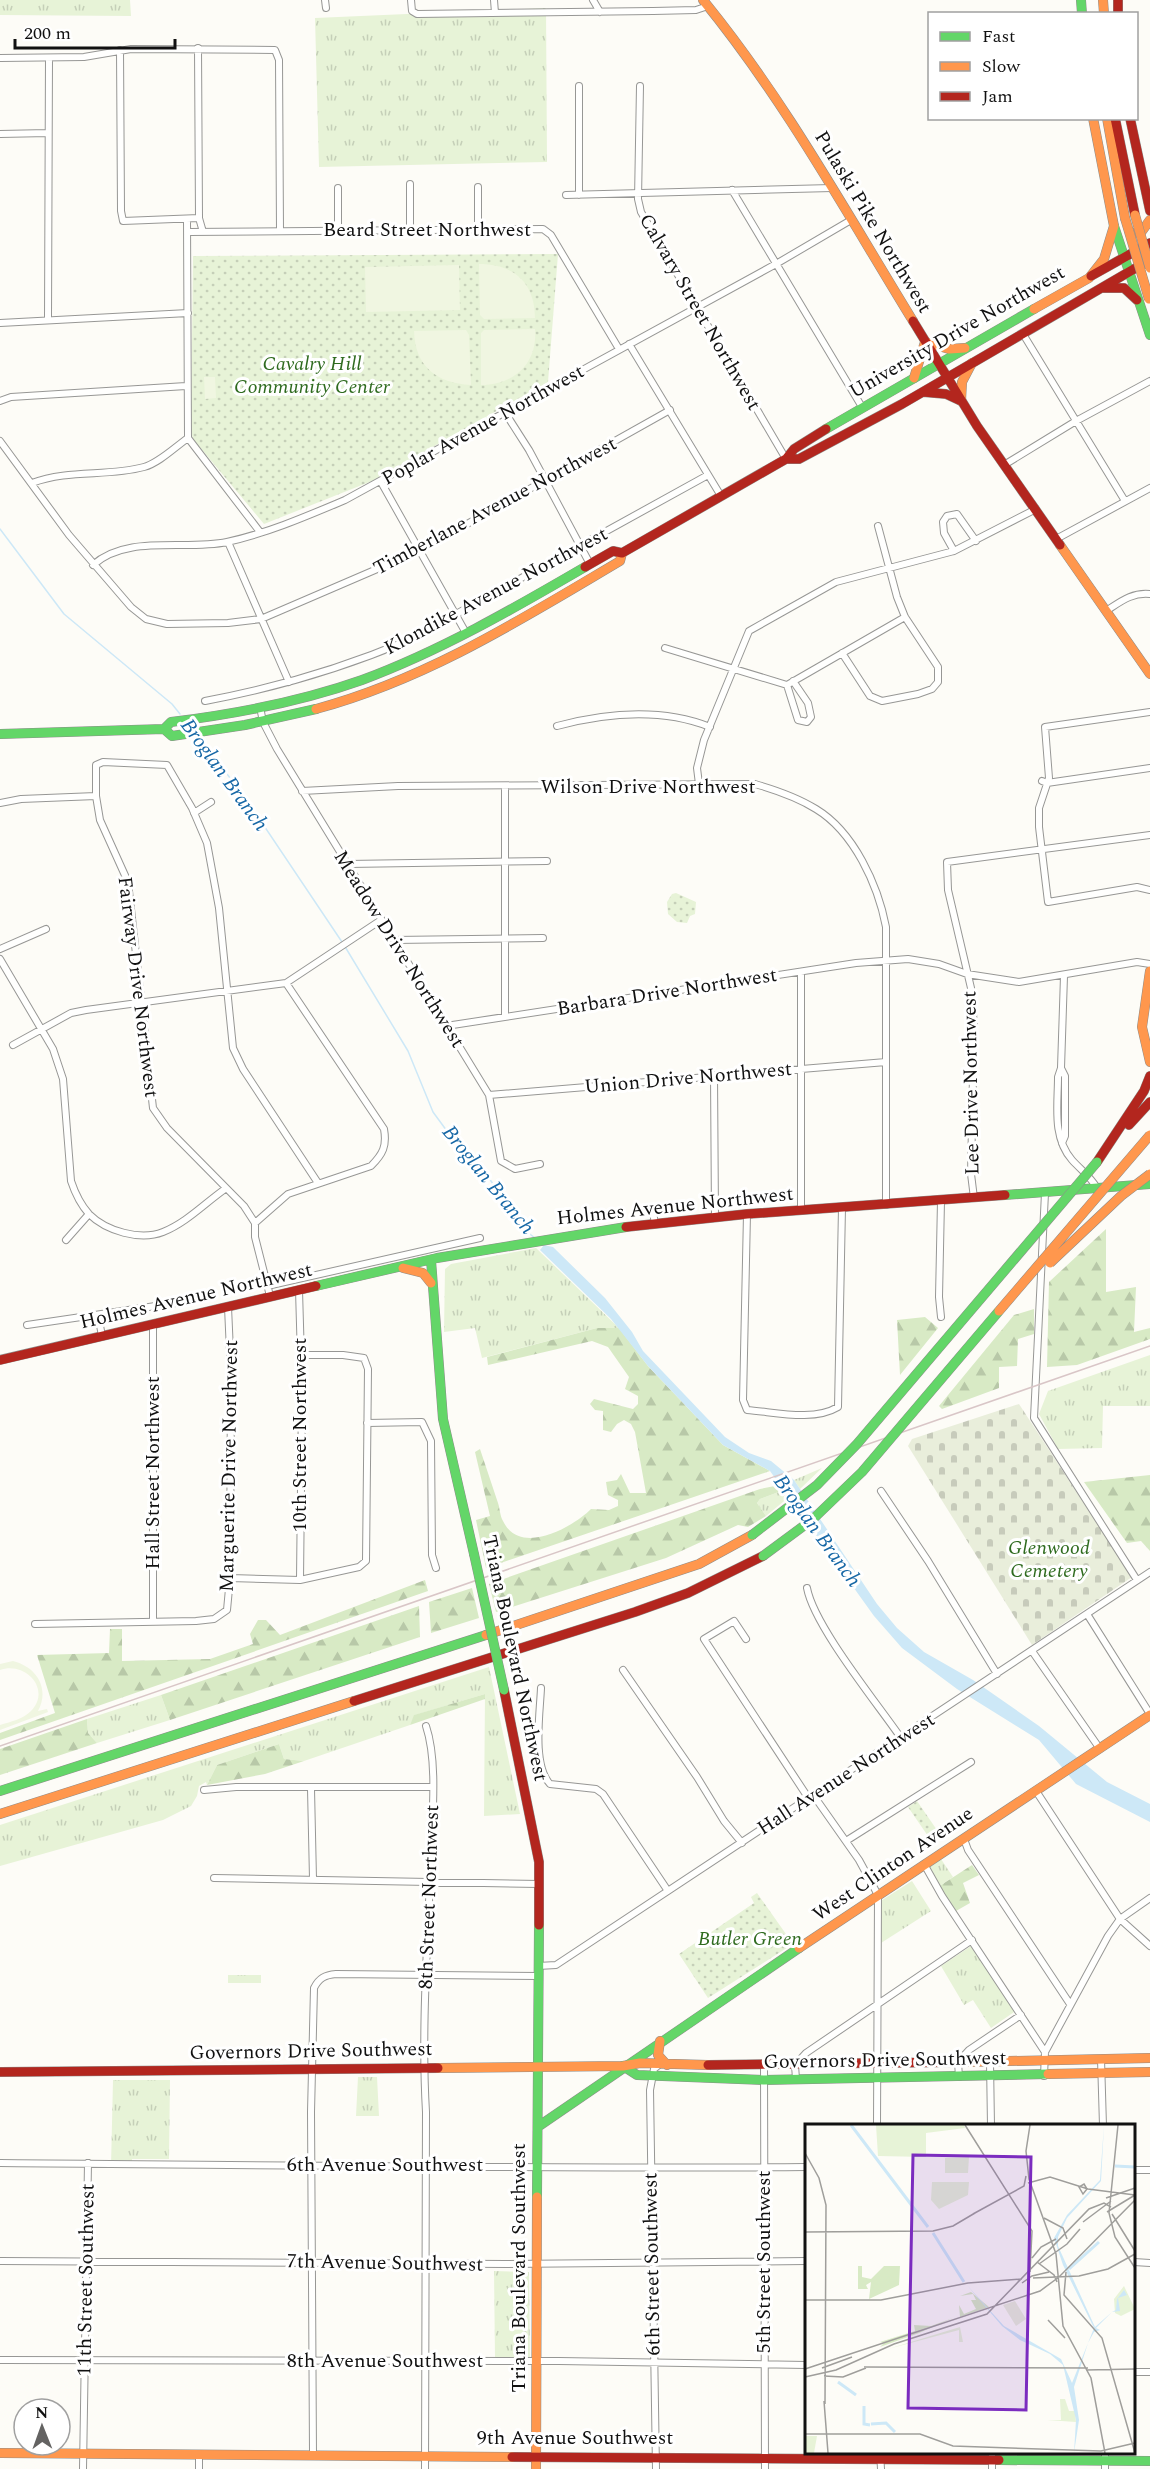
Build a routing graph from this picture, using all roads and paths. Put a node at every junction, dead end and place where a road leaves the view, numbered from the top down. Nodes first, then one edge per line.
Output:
1 (411, 0) edge
2 (494, 0) edge
3 (593, 0) edge
4 (706, 3) edge
5 (600, 12) junction
6 (495, 13) junction
7 (198, 48) junction
8 (120, 50) junction
9 (0, 58) edge
10 (49, 58) junction
11 (579, 86) dead end
12 (640, 86) dead end
13 (1093, 120) edge
14 (1102, 120) edge
15 (1107, 120) edge
16 (1117, 120) edge
17 (1130, 120) edge
18 (48, 133) junction
19 (0, 134) edge
20 (1109, 144) junction
21 (410, 184) dead end
22 (478, 187) dead end
23 (338, 188) dead end
24 (832, 188) junction
25 (732, 190) junction
26 (638, 193) junction
27 (566, 195) dead end
28 (579, 195) junction
29 (1150, 211) edge
30 (1130, 216) junction
31 (199, 218) junction
32 (187, 219) junction
33 (851, 220) junction
34 (1150, 220) edge
35 (1114, 226) junction
36 (478, 229) junction
37 (338, 230) junction
38 (410, 230) junction
39 (280, 231) junction
40 (189, 232) junction
41 (203, 232) junction
42 (1150, 243) edge
43 (1124, 257) junction
44 (1150, 260) edge
45 (776, 264) junction
46 (1150, 268) edge
47 (1128, 272) junction
48 (1089, 278) junction
49 (1150, 282) edge
50 (1100, 290) junction
51 (1137, 300) junction
52 (1150, 300) edge
53 (697, 306) junction
54 (188, 313) junction
55 (48, 321) junction
56 (0, 323) edge
57 (1023, 334) junction
58 (1150, 334) edge
59 (925, 342) junction
60 (629, 344) junction
61 (966, 348) junction
62 (619, 349) junction
63 (938, 363) junction
64 (973, 363) junction
65 (914, 378) junction
66 (947, 378) junction
67 (1150, 381) edge
68 (186, 386) junction
69 (922, 392) junction
70 (0, 401) edge
71 (961, 401) junction
72 (862, 408) junction
73 (670, 410) junction
74 (506, 414) junction
75 (1076, 421) junction
76 (188, 438) junction
77 (0, 441) edge
78 (786, 459) junction
79 (1004, 465) junction
80 (708, 475) junction
81 (545, 480) junction
82 (381, 482) junction
83 (32, 483) junction
84 (1150, 488) edge
85 (721, 496) junction
86 (1125, 501) junction
87 (1036, 509) junction
88 (878, 526) dead end
89 (260, 532) junction
90 (1058, 538) junction
91 (976, 541) junction
92 (228, 542) junction
93 (580, 547) junction
94 (419, 551) junction
95 (954, 551) junction
96 (622, 553) junction
97 (590, 564) junction
98 (93, 566) junction
99 (890, 570) junction
100 (559, 582) junction
101 (1150, 594) edge
102 (1106, 611) junction
103 (456, 615) junction
104 (527, 615) junction
105 (905, 616) junction
106 (261, 619) junction
107 (466, 633) junction
108 (665, 648) dead end
109 (843, 653) junction
110 (428, 668) junction
111 (734, 670) junction
112 (1150, 674) edge
113 (793, 681) junction
114 (289, 682) junction
115 (787, 685) junction
116 (205, 701) dead end
117 (260, 707) junction
118 (1150, 712) edge
119 (263, 722) junction
120 (557, 726) dead end
121 (710, 727) junction
122 (164, 729) junction
123 (0, 734) edge
124 (1150, 768) edge
125 (1045, 782) junction
126 (699, 784) junction
127 (505, 786) junction
128 (302, 790) junction
129 (96, 796) junction
130 (211, 802) dead end
131 (0, 803) edge
132 (194, 813) junction
133 (1150, 835) edge
134 (1042, 850) junction
135 (505, 861) junction
136 (547, 861) dead end
137 (348, 864) junction
138 (1150, 890) edge
139 (381, 920) junction
140 (46, 929) dead end
141 (505, 938) junction
142 (543, 938) dead end
143 (394, 940) junction
144 (0, 949) edge
145 (0, 959) edge
146 (888, 960) junction
147 (1150, 964) edge
148 (1150, 971) edge
149 (801, 972) junction
150 (967, 974) junction
151 (1064, 976) junction
152 (286, 983) junction
153 (227, 992) junction
154 (140, 1004) junction
155 (505, 1017) junction
156 (446, 1026) junction
157 (42, 1029) junction
158 (13, 1044) dead end
159 (886, 1062) junction
160 (1150, 1062) edge
161 (801, 1068) junction
162 (714, 1075) junction
163 (1150, 1076) edge
164 (489, 1095) junction
165 (1150, 1102) edge
166 (1150, 1135) edge
167 (1097, 1162) junction
168 (540, 1164) dead end
169 (1150, 1174) edge
170 (318, 1183) junction
171 (1150, 1184) edge
172 (1097, 1188) junction
173 (225, 1189) junction
174 (1045, 1193) junction
175 (974, 1198) junction
176 (942, 1201) junction
177 (886, 1205) junction
178 (842, 1208) junction
179 (801, 1210) junction
180 (653, 1212) dead end
181 (89, 1214) junction
182 (747, 1214) junction
183 (715, 1217) junction
184 (255, 1223) junction
185 (655, 1224) junction
186 (480, 1238) dead end
187 (66, 1240) dead end
188 (434, 1259) junction
189 (401, 1267) junction
190 (267, 1286) junction
191 (432, 1287) junction
192 (299, 1290) junction
193 (270, 1296) junction
194 (1012, 1299) junction
195 (196, 1300) dead end
196 (228, 1307) junction
197 (98, 1315) junction
198 (941, 1317) dead end
199 (153, 1324) junction
200 (27, 1325) dead end
201 (102, 1336) junction
202 (301, 1355) junction
203 (0, 1360) edge
204 (367, 1424) junction
205 (881, 1491) dead end
206 (436, 1568) dead end
207 (1150, 1572) edge
208 (230, 1578) junction
209 (300, 1580) junction
210 (1137, 1580) junction
211 (807, 1588) dead end
212 (1087, 1614) junction
213 (153, 1621) junction
214 (35, 1624) dead end
215 (746, 1639) dead end
216 (1032, 1651) junction
217 (623, 1670) dead end
218 (997, 1674) junction
219 (541, 1688) dead end
220 (1150, 1714) edge
221 (426, 1726) dead end
222 (901, 1738) junction
223 (1100, 1749) junction
224 (971, 1762) dead end
225 (431, 1787) junction
226 (311, 1789) junction
227 (204, 1790) dead end
228 (0, 1791) edge
229 (1036, 1791) junction
230 (811, 1798) junction
231 (0, 1814) edge
232 (964, 1839) junction
233 (846, 1841) junction
234 (742, 1843) junction
235 (924, 1864) junction
236 (214, 1878) dead end
237 (312, 1879) junction
238 (430, 1882) junction
239 (539, 1884) junction
240 (668, 1892) junction
241 (878, 1895) junction
242 (1150, 1898) edge
243 (1120, 1919) junction
244 (972, 1940) junction
245 (1150, 1946) edge
246 (538, 1971) junction
247 (426, 1975) junction
248 (877, 2004) junction
249 (1070, 2004) junction
250 (1021, 2014) junction
251 (660, 2041) junction
252 (1045, 2057) junction
253 (1150, 2058) edge
254 (1101, 2060) junction
255 (958, 2062) junction
256 (990, 2062) junction
257 (877, 2063) junction
258 (664, 2065) junction
259 (795, 2065) junction
260 (538, 2066) junction
261 (623, 2066) junction
262 (764, 2066) junction
263 (312, 2068) junction
264 (424, 2068) junction
265 (0, 2072) edge
266 (1150, 2072) edge
267 (1101, 2073) junction
268 (651, 2076) junction
269 (990, 2076) junction
270 (1044, 2076) junction
271 (959, 2077) junction
272 (877, 2078) junction
273 (796, 2079) junction
274 (764, 2080) junction
275 (877, 2124) edge
276 (991, 2124) edge
277 (1103, 2124) edge
278 (538, 2126) junction
279 (0, 2163) edge
280 (88, 2163) junction
281 (312, 2165) junction
282 (426, 2165) junction
283 (538, 2166) junction
284 (805, 2167) edge
285 (764, 2168) junction
286 (650, 2169) junction
287 (0, 2261) edge
288 (87, 2261) junction
289 (764, 2261) junction
290 (805, 2261) edge
291 (426, 2262) junction
292 (652, 2262) junction
293 (312, 2263) junction
294 (538, 2263) junction
295 (86, 2359) junction
296 (0, 2360) edge
297 (313, 2361) junction
298 (426, 2361) junction
299 (653, 2362) junction
300 (537, 2363) junction
301 (765, 2363) junction
302 (805, 2365) edge
303 (0, 2453) edge
304 (83, 2453) junction
305 (199, 2454) junction
306 (313, 2454) junction
307 (425, 2455) junction
308 (536, 2456) junction
309 (656, 2457) junction
310 (765, 2458) junction
311 (880, 2460) edge
312 (992, 2460) edge
313 (1105, 2461) edge
314 (1150, 2461) edge
315 (83, 2469) edge
316 (199, 2469) edge
317 (425, 2469) edge
318 (536, 2469) edge
319 (656, 2469) edge
320 (765, 2469) edge

1 - 6 street
2 - 6 street
3 - 5 street
4 - 5 street
4 - 24 main road, Pulaski Pike Northwest
5 - 6 street
7 - 8 street
7 - 31 street
7 - 39 street
8 - 10 street
8 - 32 street
9 - 10 street
10 - 18 street
11 - 28 street
12 - 26 street, Calvary Street Northwest
13 - 35 main road
14 - 20 main road
15 - 20 main road
16 - 30 main road
17 - 29 main road
18 - 19 street
18 - 55 street
20 - 30 main road
21 - 38 street
22 - 36 street
23 - 37 street
24 - 25 street
24 - 33 main road, Pulaski Pike Northwest
25 - 26 street
25 - 45 street
26 - 28 street
26 - 53 street, Calvary Street Northwest
27 - 28 street
30 - 46 main road, bridge
30 - 52 main road, bridge
31 - 32 street
31 - 41 street
32 - 40 street
33 - 45 street, Poplar Avenue Northwest
33 - 59 main road, Pulaski Pike Northwest
34 - 35 main road
35 - 43 main road
35 - 48 main road
36 - 38 street, Beard Street Northwest
36 - 62 street, Beard Street Northwest
37 - 38 street, Beard Street Northwest
37 - 39 street, Beard Street Northwest
39 - 41 street, Beard Street Northwest
40 - 41 street, Beard Street Northwest
40 - 54 street
42 - 43 main road, University Drive Northwest
43 - 47 main road
43 - 48 main road, University Drive Northwest
44 - 47 main road, University Drive Northwest
45 - 53 street, Poplar Avenue Northwest
45 - 72 street
47 - 50 main road, University Drive Northwest
47 - 51 main road
48 - 61 main road, University Drive Northwest
49 - 51 main road
50 - 51 main road
50 - 57 main road, University Drive Northwest
51 - 58 main road
53 - 60 street, Poplar Avenue Northwest
53 - 78 street, Calvary Street Northwest
54 - 55 street
54 - 68 street
55 - 56 street
57 - 64 main road, University Drive Northwest
57 - 75 street
59 - 61 main road
59 - 63 main road, Pulaski Pike Northwest
59 - 65 main road
60 - 62 street, Poplar Avenue Northwest
60 - 73 street
61 - 63 main road, University Drive Northwest
62 - 74 street, Poplar Avenue Northwest
63 - 65 main road, University Drive Northwest
63 - 66 main road, Pulaski Pike Northwest
64 - 66 main road, University Drive Northwest
64 - 71 main road
65 - 72 main road, University Drive Northwest
66 - 69 main road, University Drive Northwest
66 - 71 main road, Pulaski Pike Northwest
67 - 75 street
68 - 70 street
68 - 76 street
69 - 71 main road
69 - 78 main road, University Drive Northwest
71 - 79 main road, Pulaski Pike Northwest
72 - 78 main road, University Drive Northwest
73 - 80 street
73 - 81 street, Timberlane Avenue Northwest
74 - 81 street
74 - 82 street, Poplar Avenue Northwest
75 - 79 street
75 - 86 street
76 - 83 street
76 - 89 street
77 - 83 street, Timberlane Avenue Northwest
78 - 85 main road, University Drive Northwest
79 - 87 main road, Pulaski Pike Northwest
80 - 85 street
80 - 93 street, Klondike Avenue Northwest
81 - 93 street
81 - 94 street, Timberlane Avenue Northwest
82 - 89 street, Poplar Avenue Northwest
82 - 94 street
83 - 98 street, Timberlane Avenue Northwest
84 - 86 street
85 - 96 main road, University Drive Northwest
86 - 90 street
87 - 90 main road, Pulaski Pike Northwest
87 - 91 street
88 - 99 street
89 - 92 street, Poplar Avenue Northwest
90 - 102 main road, Pulaski Pike Northwest
91 - 95 street
91 - 95 street
92 - 98 street, Poplar Avenue Northwest
92 - 106 street
93 - 97 street
93 - 103 street, Klondike Avenue Northwest
94 - 103 street
94 - 106 street, Timberlane Avenue Northwest
95 - 99 street
96 - 97 main road, University Drive Northwest
96 - 104 main road, University Drive Northwest
97 - 100 main road, University Drive Northwest
98 - 106 street, Timberlane Avenue Northwest
99 - 105 street
99 - 111 street
100 - 104 main road
100 - 107 main road, University Drive Northwest
101 - 102 street
102 - 112 main road, Pulaski Pike Northwest
103 - 107 street
103 - 114 street, Klondike Avenue Northwest
104 - 110 main road, University Drive Northwest
105 - 109 street
105 - 109 street
106 - 114 street
107 - 110 main road
107 - 117 main road, University Drive Northwest
108 - 111 street
109 - 113 street
110 - 119 main road, University Drive Northwest
111 - 115 street
111 - 121 street
113 - 115 street
113 - 115 street
114 - 116 street, Klondike Avenue Northwest
117 - 119 street, Meadow Drive Northwest
117 - 122 main road, University Drive Northwest
118 - 125 street
119 - 122 main road, University Drive Northwest
119 - 128 street, Meadow Drive Northwest
120 - 121 street
121 - 126 street
122 - 123 main road, University Drive Northwest
124 - 125 street
125 - 134 street
126 - 127 street, Wilson Drive Northwest
126 - 146 street, Wilson Drive Northwest
127 - 128 street, Wilson Drive Northwest
127 - 135 street
128 - 137 street, Meadow Drive Northwest
129 - 131 street
129 - 132 street, Fairway Drive Northwest
129 - 154 street, Fairway Drive Northwest
130 - 132 street
132 - 153 street
133 - 134 street
134 - 138 street
134 - 150 street, Lee Drive Northwest
135 - 136 street
135 - 137 street
135 - 141 street
137 - 139 street, Meadow Drive Northwest
139 - 143 street, Meadow Drive Northwest
139 - 152 street
140 - 144 street
141 - 142 street
141 - 143 street
141 - 155 street
143 - 156 street, Meadow Drive Northwest
145 - 157 street
146 - 149 street, Barbara Drive Northwest
146 - 150 street, Barbara Drive Northwest
146 - 159 street, Wilson Drive Northwest
147 - 151 street, Barbara Drive Northwest
148 - 160 main road
149 - 155 street, Barbara Drive Northwest
149 - 161 street
150 - 151 street, Barbara Drive Northwest
150 - 175 street, Lee Drive Northwest
151 - 172 street
152 - 153 street
152 - 170 street
153 - 154 street
153 - 170 street
154 - 157 street
154 - 173 street, Fairway Drive Northwest
155 - 156 street, Barbara Drive Northwest
156 - 164 street, Meadow Drive Northwest
157 - 158 street
157 - 181 street
159 - 161 street, Union Drive Northwest
159 - 177 street, Wilson Drive Northwest
161 - 162 street, Union Drive Northwest
161 - 179 street
162 - 164 street, Union Drive Northwest
162 - 183 street
163 - 167 main road
164 - 168 street, Meadow Drive Northwest
165 - 167 main road
166 - 194 main road, bridge
167 - 228 main road, bridge
169 - 194 main road, bridge
170 - 184 street
171 - 172 main road, Holmes Avenue Northwest
172 - 174 main road, Holmes Avenue Northwest
173 - 181 street
173 - 184 street, Fairway Drive Northwest
174 - 175 main road, Holmes Avenue Northwest
174 - 210 street
175 - 176 main road, Holmes Avenue Northwest
176 - 177 main road, Holmes Avenue Northwest
176 - 198 street
177 - 178 main road, Holmes Avenue Northwest
178 - 179 main road, Holmes Avenue Northwest
178 - 182 street
179 - 182 main road, Holmes Avenue Northwest
180 - 185 street
181 - 187 street
182 - 183 main road, Holmes Avenue Northwest
183 - 185 main road, Holmes Avenue Northwest
184 - 190 street
185 - 188 main road, Holmes Avenue Northwest
186 - 190 street
188 - 189 main road, Holmes Avenue Northwest
188 - 191 main road, Triana Boulevard Northwest
189 - 191 main road
189 - 192 main road, Holmes Avenue Northwest
190 - 193 street
191 - 239 main road, Triana Boulevard Northwest, bridge
192 - 193 main road, Holmes Avenue Northwest
192 - 202 street, 10th Street Northwest
193 - 196 main road, Holmes Avenue Northwest
194 - 231 main road, bridge
195 - 197 street
196 - 199 main road, Holmes Avenue Northwest
196 - 208 street, Marguerite Drive Northwest
197 - 200 street
197 - 201 street
199 - 201 main road, Holmes Avenue Northwest
199 - 213 street, Hall Street Northwest
201 - 203 main road, Holmes Avenue Northwest
202 - 204 street
202 - 209 street, 10th Street Northwest
204 - 206 street
204 - 209 street
205 - 218 street
207 - 210 street, Hall Avenue Northwest
208 - 209 street
208 - 213 street, Marguerite Drive Northwest
210 - 212 street, Hall Avenue Northwest
211 - 222 street
212 - 216 street, Hall Avenue Northwest
212 - 220 street
213 - 214 street, Marguerite Drive Northwest
215 - 230 street
216 - 218 street, Hall Avenue Northwest
216 - 223 street
217 - 234 street
218 - 222 street, Hall Avenue Northwest
219 - 240 street
220 - 223 main road, West Clinton Avenue
221 - 225 street, 8th Street Northwest
222 - 230 street, Hall Avenue Northwest
223 - 229 main road, West Clinton Avenue
224 - 233 street
225 - 226 street
225 - 238 street, 8th Street Northwest
226 - 227 street
226 - 237 street
229 - 232 main road, West Clinton Avenue
229 - 243 street
230 - 233 street
230 - 234 street, Hall Avenue Northwest
232 - 235 main road, West Clinton Avenue
232 - 249 street
233 - 241 street
234 - 240 street, Hall Avenue Northwest
235 - 241 main road, West Clinton Avenue
235 - 244 street
236 - 237 street
237 - 238 street
238 - 239 street
238 - 247 street, 8th Street Northwest
239 - 246 main road, Triana Boulevard Northwest
240 - 246 street, Hall Avenue Northwest
241 - 248 street
241 - 251 main road, West Clinton Avenue
242 - 243 street
243 - 245 street
243 - 249 street
244 - 248 street
244 - 250 street
246 - 247 street, Hall Avenue Northwest
246 - 260 main road, Triana Boulevard Northwest
247 - 263 street, Hall Avenue Northwest
247 - 264 street, 8th Street Northwest
248 - 257 street
248 - 259 street
249 - 252 street
250 - 252 street
250 - 255 street
251 - 258 main road
251 - 261 main road, West Clinton Avenue
252 - 254 main road, Governors Drive Southwest
252 - 256 main road, Governors Drive Southwest
252 - 270 street
253 - 254 main road, Governors Drive Southwest
254 - 267 street
255 - 256 main road, Governors Drive Southwest
255 - 257 main road, Governors Drive Southwest
255 - 271 street
256 - 269 street
257 - 259 main road, Governors Drive Southwest
257 - 272 street
258 - 261 main road, Governors Drive Southwest
258 - 262 main road, Governors Drive Southwest
258 - 268 street
259 - 262 main road, Governors Drive Southwest
259 - 273 street
260 - 261 main road, Governors Drive Southwest
260 - 264 main road, Governors Drive Southwest
260 - 278 main road, Triana Boulevard Southwest
261 - 268 main road, Governors Drive Southwest
261 - 278 main road, West Clinton Avenue
262 - 274 street, 5th Street Southwest
263 - 264 main road, Governors Drive Southwest
263 - 265 main road, Governors Drive Southwest
263 - 281 street
264 - 282 street, 8th Street Northwest
266 - 267 main road, Governors Drive Southwest
267 - 270 main road, Governors Drive Southwest
267 - 277 street
268 - 274 main road, Governors Drive Southwest
268 - 286 street, 6th Street Southwest
269 - 270 main road, Governors Drive Southwest
269 - 271 main road, Governors Drive Southwest
269 - 276 street
271 - 272 main road, Governors Drive Southwest
272 - 273 main road, Governors Drive Southwest
272 - 275 street
273 - 274 main road, Governors Drive Southwest
274 - 285 street, 5th Street Southwest
278 - 283 main road, Triana Boulevard Southwest
279 - 280 street, 6th Avenue Southwest
280 - 281 street, 6th Avenue Southwest
280 - 288 street, 11th Street Southwest
281 - 282 street, 6th Avenue Southwest
281 - 293 street
282 - 283 street, 6th Avenue Southwest
282 - 291 street, 8th Street Northwest
283 - 286 street, 6th Avenue Southwest
283 - 294 main road, Triana Boulevard Southwest
284 - 285 street, 6th Avenue Southwest
285 - 286 street, 6th Avenue Southwest
285 - 289 street, 5th Street Southwest
286 - 292 street, 6th Street Southwest
287 - 288 street, 7th Avenue Southwest
288 - 293 street, 7th Avenue Southwest
288 - 295 street, 11th Street Southwest
289 - 290 street, 7th Avenue Southwest
289 - 292 street, 7th Avenue Southwest
289 - 301 street, 5th Street Southwest
291 - 293 street, 7th Avenue Southwest
291 - 294 street, 7th Avenue Southwest
291 - 298 street, 8th Street Northwest
292 - 294 street, 7th Avenue Southwest
292 - 299 street, 6th Street Southwest
293 - 297 street
294 - 300 main road, Triana Boulevard Southwest
295 - 296 street, 8th Avenue Southwest
295 - 297 street, 8th Avenue Southwest
295 - 304 street, 11th Street Southwest
297 - 298 street, 8th Avenue Southwest
297 - 306 street
298 - 300 street, 8th Avenue Southwest
298 - 307 street, 8th Street Northwest
299 - 300 street, 8th Avenue Southwest
299 - 301 street, 8th Avenue Southwest
299 - 309 street, 6th Street Southwest
300 - 308 main road, Triana Boulevard Southwest
301 - 302 street, 8th Avenue Southwest
301 - 310 street, 5th Street Southwest
303 - 304 main road, 9th Avenue Southwest
304 - 305 main road, 9th Avenue Southwest
304 - 315 street, 11th Street Southwest
305 - 306 main road, 9th Avenue Southwest
305 - 316 street
306 - 307 main road, 9th Avenue Southwest
307 - 308 main road, 9th Avenue Southwest
307 - 317 street, 8th Street Northwest
308 - 309 main road, 9th Avenue Southwest
308 - 318 main road, Triana Boulevard Southwest
309 - 310 main road, 9th Avenue Southwest
309 - 319 street, 6th Street Southwest
310 - 311 main road, 9th Avenue Southwest
310 - 320 street, 5th Street Southwest
311 - 312 main road, 9th Avenue Southwest
312 - 313 main road, 9th Avenue Southwest
313 - 314 main road, 9th Avenue Southwest

